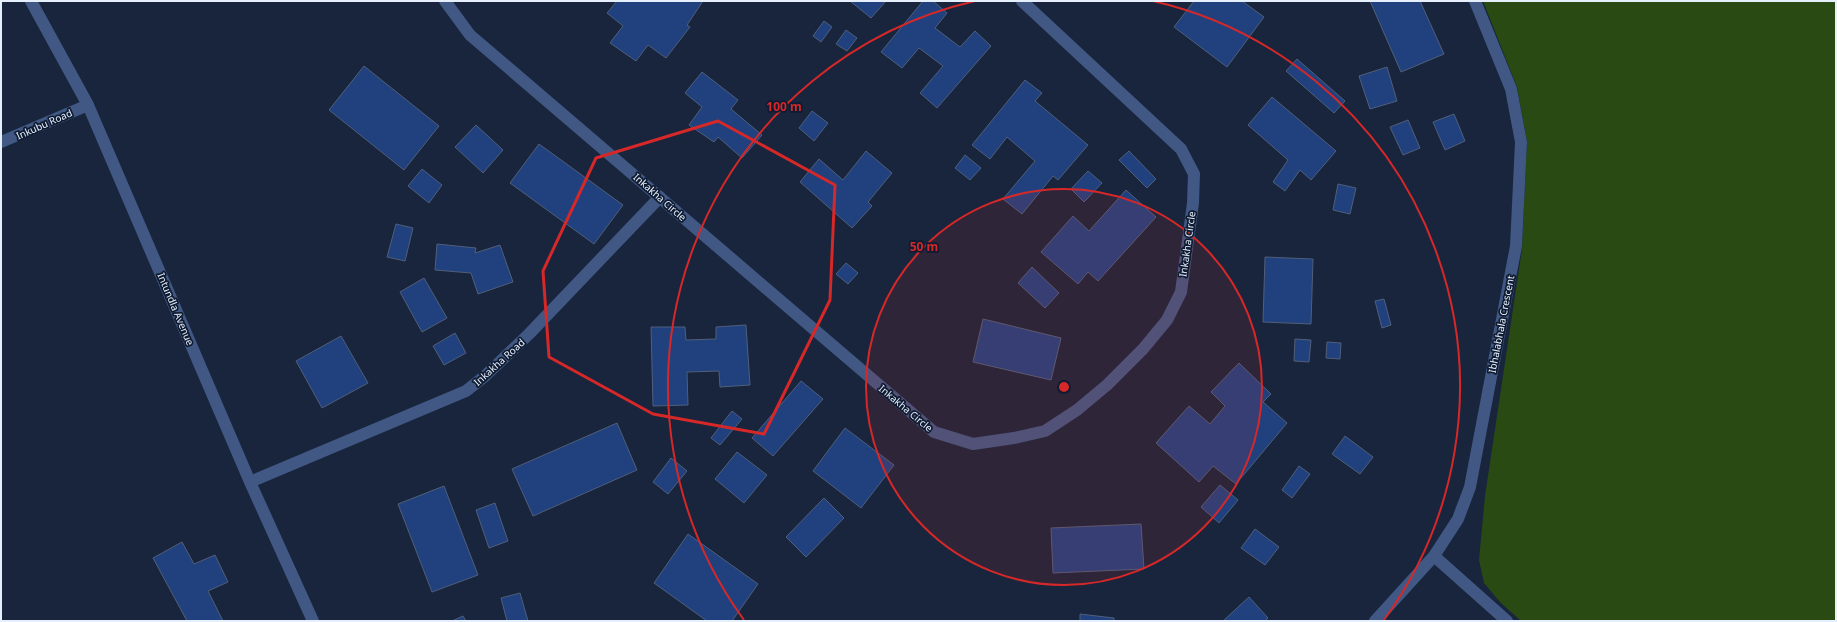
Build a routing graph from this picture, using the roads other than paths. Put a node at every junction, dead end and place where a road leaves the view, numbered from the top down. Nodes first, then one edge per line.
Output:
1 (31, 1) edge
2 (445, 1) edge
3 (1022, 1) edge
4 (1475, 1) edge
5 (88, 105) junction
6 (1, 142) edge
7 (660, 197) junction
8 (250, 482) junction
9 (1434, 556) junction
10 (313, 621) edge
11 (1375, 621) edge
12 (1507, 621) edge

1 - 5 street, Intundla Avenue
2 - 7 street, Inkakha Circle
3 - 7 street, Inkakha Circle
4 - 9 street, Ibhalabhala Crescent
5 - 6 street, Inkubu Road
5 - 8 street, Intundla Avenue
7 - 8 street, Inkakha Road
8 - 10 street, Intundla Avenue
9 - 11 street, Ibhalabhala Crescent
9 - 12 street

